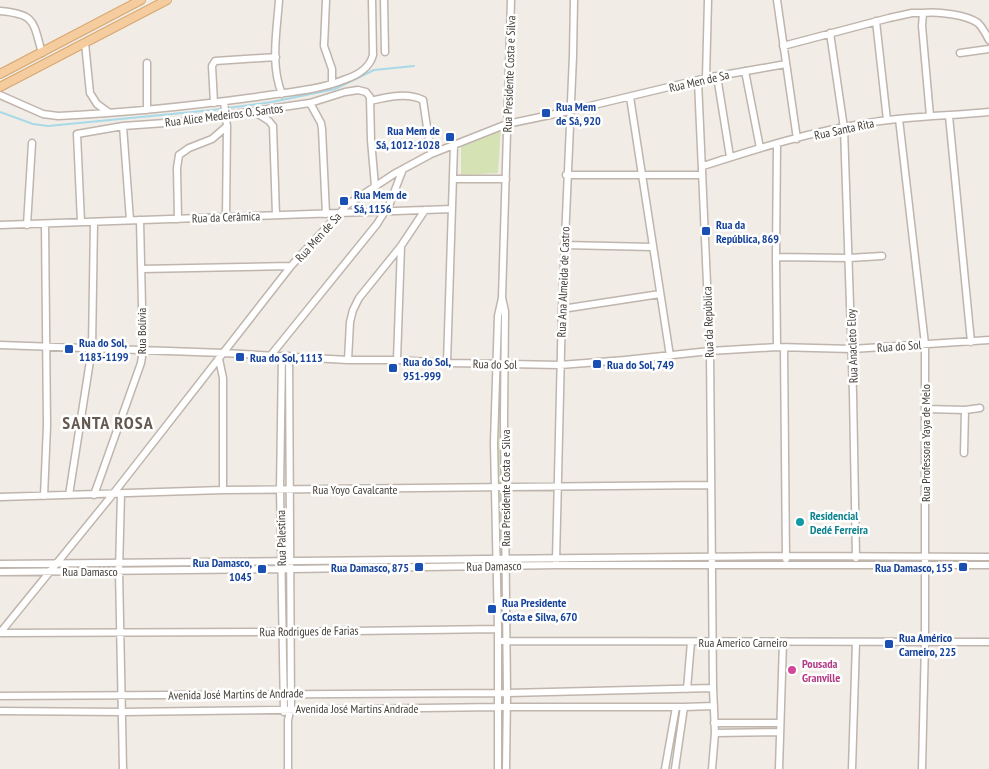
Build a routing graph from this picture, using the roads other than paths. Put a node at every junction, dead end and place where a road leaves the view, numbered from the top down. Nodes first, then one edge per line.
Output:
1 (141, 0) edge
2 (167, 0) edge
3 (279, 0) edge
4 (326, 0) edge
5 (372, 0) edge
6 (384, 0) edge
7 (511, 0) edge
8 (574, 0) edge
9 (708, 0) edge
10 (777, 0) edge
11 (0, 11) edge
12 (925, 13) junction
13 (876, 21) junction
14 (830, 33) junction
15 (989, 40) edge
16 (85, 43) junction
17 (783, 46) junction
18 (989, 49) edge
19 (385, 52) dead end
20 (42, 53) junction
21 (960, 53) dead end
22 (276, 56) junction
23 (147, 63) dead end
24 (786, 64) junction
25 (745, 71) junction
26 (0, 74) edge
27 (717, 76) junction
28 (706, 78) junction
29 (698, 81) junction
30 (332, 84) junction
31 (0, 87) edge
32 (282, 94) junction
33 (0, 95) edge
34 (630, 97) junction
35 (370, 98) junction
36 (214, 103) junction
37 (310, 103) junction
38 (224, 109) junction
39 (147, 110) junction
40 (569, 111) junction
41 (109, 112) junction
42 (255, 112) junction
43 (989, 112) edge
44 (930, 116) junction
45 (949, 116) junction
46 (899, 119) junction
47 (887, 120) junction
48 (507, 124) junction
49 (123, 126) junction
50 (228, 126) junction
51 (844, 128) junction
52 (797, 139) junction
53 (32, 143) dead end
54 (777, 144) junction
55 (454, 145) junction
56 (760, 148) junction
57 (431, 154) junction
58 (730, 157) junction
59 (703, 166) junction
60 (403, 169) junction
61 (702, 175) junction
62 (566, 176) junction
63 (642, 176) junction
64 (453, 179) junction
65 (506, 179) junction
66 (375, 186) junction
67 (452, 209) junction
68 (426, 210) junction
69 (386, 212) junction
70 (326, 214) junction
71 (338, 214) junction
72 (276, 215) junction
73 (226, 217) junction
74 (178, 219) junction
75 (130, 220) junction
76 (140, 220) junction
77 (81, 222) junction
78 (94, 222) junction
79 (44, 224) junction
80 (27, 225) junction
81 (0, 226) edge
82 (564, 245) junction
83 (402, 246) junction
84 (653, 247) junction
85 (882, 256) dead end
86 (776, 257) junction
87 (849, 258) junction
88 (290, 266) junction
89 (141, 270) junction
90 (660, 294) junction
91 (502, 298) junction
92 (562, 309) junction
93 (989, 340) edge
94 (971, 342) junction
95 (925, 344) junction
96 (0, 345) edge
97 (46, 346) junction
98 (92, 348) junction
99 (781, 348) junction
100 (852, 349) junction
101 (142, 350) junction
102 (710, 351) junction
103 (224, 353) junction
104 (271, 355) junction
105 (285, 356) junction
106 (670, 356) junction
107 (219, 359) junction
108 (348, 360) junction
109 (397, 360) junction
110 (447, 363) junction
111 (496, 364) junction
112 (505, 364) junction
113 (560, 365) junction
114 (980, 408) dead end
115 (926, 409) junction
116 (965, 410) junction
117 (964, 453) dead end
118 (711, 485) junction
119 (558, 486) junction
120 (495, 488) junction
121 (506, 488) junction
122 (289, 489) junction
123 (222, 490) junction
124 (280, 490) junction
125 (114, 494) junction
126 (121, 494) junction
127 (68, 495) junction
128 (94, 495) junction
129 (44, 496) junction
130 (0, 497) edge
131 (711, 556) junction
132 (786, 556) junction
133 (856, 556) junction
134 (924, 556) junction
135 (989, 557) edge
136 (505, 558) junction
137 (282, 561) junction
138 (290, 561) junction
139 (556, 561) junction
140 (496, 562) junction
141 (119, 563) junction
142 (0, 564) edge
143 (56, 564) junction
144 (711, 564) junction
145 (786, 564) junction
146 (855, 564) junction
147 (924, 565) junction
148 (989, 565) edge
149 (505, 566) junction
150 (282, 569) junction
151 (290, 569) junction
152 (50, 571) junction
153 (119, 571) junction
154 (0, 572) edge
155 (498, 629) junction
156 (120, 632) junction
157 (282, 632) junction
158 (291, 632) junction
159 (0, 633) edge
160 (498, 641) junction
161 (507, 641) junction
162 (691, 642) junction
163 (713, 642) junction
164 (783, 642) junction
165 (856, 642) junction
166 (925, 642) junction
167 (989, 642) edge
168 (713, 688) junction
169 (688, 689) junction
170 (287, 693) junction
171 (497, 693) junction
172 (507, 693) junction
173 (0, 696) edge
174 (122, 696) junction
175 (714, 706) junction
176 (498, 707) junction
177 (507, 707) junction
178 (676, 707) junction
179 (684, 707) junction
180 (291, 708) junction
181 (283, 709) junction
182 (0, 711) edge
183 (123, 712) junction
184 (288, 720) junction
185 (714, 723) junction
186 (780, 723) junction
187 (780, 732) junction
188 (715, 733) junction
189 (123, 769) edge
190 (288, 769) edge
191 (498, 769) edge
192 (506, 769) edge
193 (665, 769) edge
194 (674, 769) edge
195 (712, 769) edge
196 (779, 769) edge
197 (852, 769) edge
198 (922, 769) edge

1 - 20 main road
2 - 16 main road
3 - 22 street
4 - 30 street
5 - 30 street, Rua Alice Medeiros O. Santos
6 - 19 street
7 - 48 street, Rua Presidente Costa e Silva
8 - 40 street, Rua Ana Almeida de Castro
9 - 28 street
10 - 17 street
11 - 20 street
12 - 13 street
12 - 15 street
12 - 44 street
13 - 14 street
13 - 47 street
14 - 17 street
14 - 51 street, Rua Anacleto Eloy
16 - 31 main road
16 - 41 street
17 - 24 street
18 - 21 street
20 - 26 main road
22 - 32 street
22 - 36 street
23 - 39 street
24 - 25 street, Rua Men de Sa
24 - 52 street
25 - 27 street, Rua Men de Sa
25 - 56 street
27 - 28 street, Rua Men de Sa
27 - 58 street
28 - 29 street, Rua Men de Sa
29 - 34 street, Rua Men de Sa
29 - 59 street, Rua da República
30 - 32 street, Rua Alice Medeiros O. Santos
32 - 38 street, Rua Alice Medeiros O. Santos
33 - 41 street, Rua Alice Medeiros O. Santos
34 - 40 street, Rua Men de Sa
34 - 63 street
35 - 37 street, Rua Alice Medeiros O. Santos
35 - 57 street, Rua Alice Medeiros O. Santos
35 - 66 street
36 - 38 street, Rua Alice Medeiros O. Santos
36 - 39 street, Rua Alice Medeiros O. Santos
37 - 42 street, Rua Alice Medeiros O. Santos
37 - 70 street
38 - 42 street, Rua Alice Medeiros O. Santos
38 - 49 street, Rua Alice Medeiros O. Santos
38 - 50 street
39 - 41 street, Rua Alice Medeiros O. Santos
40 - 48 street, Rua Men de Sa
40 - 62 street, Rua Ana Almeida de Castro
42 - 72 street
43 - 45 street, Rua Santa Rita
44 - 45 street, Rua Santa Rita
44 - 46 street, Rua Santa Rita
45 - 94 street
46 - 47 street, Rua Santa Rita
46 - 95 street, Rua Professora Yaya de Melo
47 - 51 street, Rua Santa Rita
48 - 55 street, Rua Men de Sa
48 - 65 street, Rua Presidente Costa e Silva
49 - 75 street
49 - 77 street, Rua Alice Medeiros O. Santos
50 - 73 street
50 - 74 street
51 - 52 street, Rua Santa Rita
51 - 87 street, Rua Anacleto Eloy
52 - 54 street, Rua Santa Rita
53 - 80 street
54 - 56 street, Rua Santa Rita
54 - 86 street
55 - 57 street, Rua Men de Sa
55 - 64 street
56 - 58 street, Rua Santa Rita
57 - 60 street, Rua Men de Sa
58 - 59 street, Rua Santa Rita
59 - 61 street, Rua da República
60 - 66 street, Rua Men de Sa
60 - 69 street
61 - 63 street
61 - 102 street, Rua da República
62 - 63 street
62 - 82 street, Rua Ana Almeida de Castro
63 - 84 street
64 - 65 street
64 - 67 street
65 - 91 street, Rua Presidente Costa e Silva
66 - 71 street, Rua Men de Sa
67 - 68 street, Rua da Cerâmica
67 - 110 street
68 - 69 street, Rua da Cerâmica
68 - 83 street
69 - 71 street, Rua da Cerâmica
69 - 104 street
70 - 71 street, Rua da Cerâmica
70 - 72 street, Rua da Cerâmica
71 - 88 street, Rua Men de Sa
72 - 73 street, Rua da Cerâmica
73 - 74 street, Rua da Cerâmica
74 - 76 street, Rua da Cerâmica
75 - 76 street, Rua da Cerâmica
75 - 78 street, Rua da Cerâmica
76 - 89 street, Rua Bolívia
77 - 78 street, Rua da Cerâmica
77 - 79 street, Rua da Cerâmica
78 - 98 street
79 - 80 street, Rua da Cerâmica
79 - 97 street
80 - 81 street, Rua da Cerâmica
82 - 84 street
82 - 92 street, Rua Ana Almeida de Castro
83 - 108 street
83 - 109 street
84 - 90 street
85 - 87 street
86 - 87 street
86 - 99 street
87 - 100 street, Rua Anacleto Eloy
88 - 89 street
88 - 103 street, Rua Men de Sa
89 - 101 street, Rua Bolívia
90 - 92 street
90 - 106 street
91 - 111 street, Rua Presidente Costa e Silva
91 - 112 street, Rua Presidente Costa e Silva
92 - 113 street, Rua Ana Almeida de Castro
93 - 94 street, Rua do Sol
94 - 95 street, Rua do Sol
95 - 100 street, Rua do Sol
95 - 115 street, Rua Professora Yaya de Melo
96 - 97 street, Rua do Sol
97 - 98 street, Rua do Sol
97 - 129 street
98 - 101 street, Rua do Sol
98 - 127 street
99 - 100 street, Rua do Sol
99 - 102 street, Rua do Sol
99 - 132 street
100 - 133 street, Rua Anacleto Eloy
101 - 103 street, Rua do Sol
101 - 128 street, Rua Bolívia
102 - 106 street, Rua do Sol
102 - 118 street, Rua da República
103 - 104 street, Rua do Sol
103 - 107 street, Rua Men de Sa
104 - 105 street, Rua do Sol
105 - 108 street, Rua do Sol
105 - 122 street, Rua Palestina
105 - 124 street, Rua Palestina
106 - 113 street, Rua do Sol
107 - 123 street
107 - 125 street, Rua Men de Sa
108 - 109 street, Rua do Sol
109 - 110 street, Rua do Sol
110 - 111 street, Rua do Sol
111 - 112 street, Rua do Sol
111 - 120 street, Rua Presidente Costa e Silva
112 - 113 street, Rua do Sol
112 - 121 street, Rua Presidente Costa e Silva
113 - 119 street, Rua Ana Almeida de Castro
114 - 116 street
115 - 116 street
115 - 134 street, Rua Professora Yaya de Melo
116 - 117 street
118 - 119 street, Rua Yoyo Cavalcante
118 - 131 street, Rua da República
119 - 121 street, Rua Yoyo Cavalcante
119 - 139 street, Rua Ana Almeida de Castro
120 - 121 street, Rua Yoyo Cavalcante
120 - 122 street, Rua Yoyo Cavalcante
120 - 140 street, Rua Presidente Costa e Silva
121 - 136 street, Rua Presidente Costa e Silva
122 - 124 street, Rua Yoyo Cavalcante
122 - 138 street, Rua Palestina
123 - 124 street, Rua Yoyo Cavalcante
123 - 126 street, Rua Yoyo Cavalcante
124 - 137 street, Rua Palestina
125 - 126 street, Rua Yoyo Cavalcante
125 - 128 street, Rua Yoyo Cavalcante
125 - 143 street, Rua Men de Sa
126 - 141 street
127 - 128 street, Rua Yoyo Cavalcante
127 - 129 street, Rua Yoyo Cavalcante
129 - 130 street, Rua Yoyo Cavalcante
131 - 132 street, Rua Damasco
131 - 139 street, Rua Damasco
131 - 144 street, Rua da República
132 - 133 street, Rua Damasco
132 - 145 street
133 - 134 street, Rua Damasco
133 - 146 street, Rua Anacleto Eloy
134 - 135 street, Rua Damasco
134 - 147 street, Rua Professora Yaya de Melo
136 - 139 street, Rua Damasco
136 - 140 street, Rua Damasco
136 - 149 street, Rua Presidente Costa e Silva
137 - 138 street, Rua Damasco
137 - 141 street, Rua Damasco
137 - 150 street, Rua Palestina
138 - 140 street, Rua Damasco
138 - 151 street, Rua Palestina
139 - 144 street, Rua Damasco
139 - 149 street, Rua Damasco
140 - 149 street, Rua Damasco
140 - 151 street, Rua Damasco
140 - 155 street, Rua Presidente Costa e Silva
141 - 143 street, Rua Damasco
141 - 153 street
142 - 143 street, Rua Damasco
143 - 152 street, Rua Men de Sa
144 - 145 street, Rua Damasco
144 - 163 street, Rua da República
145 - 146 street, Rua Damasco
146 - 147 street, Rua Damasco
147 - 148 street, Rua Damasco
147 - 166 street, Rua Professora Yaya de Melo
149 - 161 street, Rua Presidente Costa e Silva
150 - 151 street, Rua Damasco
150 - 153 street, Rua Damasco
150 - 157 street, Rua Palestina
151 - 158 street, Rua Palestina
152 - 153 street, Rua Damasco
152 - 154 street, Rua Damasco
152 - 159 street, Rua Men de Sa
153 - 156 street
155 - 158 street, Rua Rodrigues de Farias
155 - 160 street, Rua Presidente Costa e Silva
156 - 157 street, Rua Rodrigues de Farias
156 - 159 street, Rua Rodrigues de Farias
156 - 174 street
157 - 158 street, Rua Rodrigues de Farias
157 - 170 street, Rua Palestina
158 - 170 street, Rua Palestina
160 - 161 street, Rua Americo Carneiro
160 - 171 street, Rua Presidente Costa e Silva
161 - 162 street, Rua Americo Carneiro
161 - 172 street, Rua Presidente Costa e Silva
162 - 163 street, Rua Americo Carneiro
162 - 169 street
163 - 164 street, Rua Americo Carneiro
163 - 168 street, Rua da República
164 - 165 street, Rua Americo Carneiro
164 - 186 street
165 - 166 street, Rua Americo Carneiro
165 - 197 street
166 - 167 street, Rua Americo Carneiro
166 - 198 street, Rua Professora Yaya de Melo
168 - 169 street, Avenida José Martins de Andrade
168 - 175 street, Rua da República
169 - 172 street, Avenida José Martins de Andrade
170 - 171 street, Avenida José Martins de Andrade
170 - 174 street, Avenida José Martins de Andrade
170 - 180 street, Rua Palestina
170 - 181 street, Rua Palestina
171 - 172 street, Avenida José Martins de Andrade
171 - 176 street, Rua Presidente Costa e Silva
172 - 177 street, Rua Presidente Costa e Silva
173 - 174 street, Avenida José Martins de Andrade
174 - 183 street
175 - 179 street, Avenida José Martins Andrade
175 - 185 street, Rua da República
176 - 177 street, Avenida José Martins Andrade
176 - 180 street, Avenida José Martins Andrade
176 - 191 street, Rua Presidente Costa e Silva
177 - 178 street, Avenida José Martins Andrade
177 - 192 street, Rua Presidente Costa e Silva
178 - 179 street, Avenida José Martins Andrade
178 - 193 street
179 - 194 street
180 - 181 street, Avenida José Martins Andrade
180 - 184 street, Rua Palestina
181 - 183 street, Avenida José Martins Andrade
181 - 184 street, Rua Palestina
182 - 183 street, Avenida José Martins Andrade
183 - 189 street
184 - 190 street, Rua Palestina
185 - 186 street
185 - 188 street, Rua da República
186 - 187 street
187 - 188 street
187 - 196 street
188 - 195 street, Rua da República

